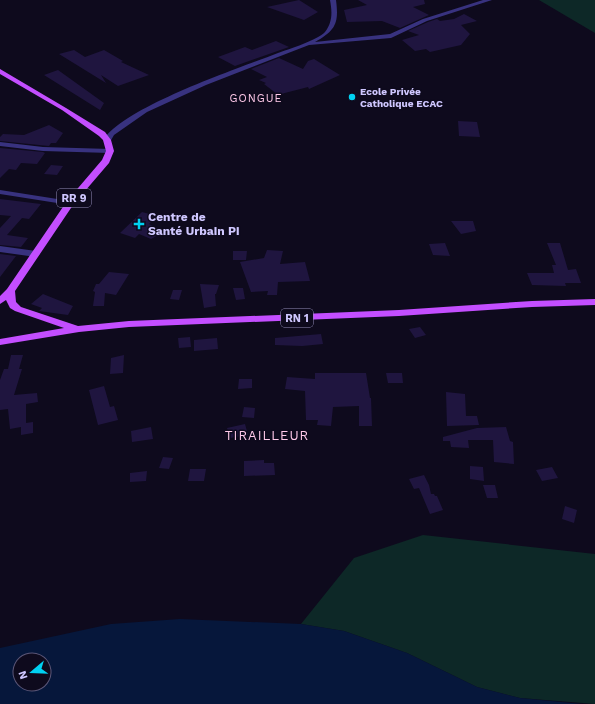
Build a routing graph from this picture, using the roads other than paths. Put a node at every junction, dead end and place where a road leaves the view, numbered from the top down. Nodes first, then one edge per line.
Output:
1 (333, 0) edge
2 (489, 0) edge
3 (307, 44) junction
4 (0, 71) edge
5 (107, 140) junction
6 (0, 144) edge
7 (110, 151) junction
8 (0, 192) edge
9 (70, 203) junction
10 (0, 249) edge
11 (36, 254) junction
12 (10, 291) junction
13 (0, 301) edge
14 (595, 302) edge
15 (79, 329) junction
16 (0, 342) edge

1 - 3 street
2 - 3 street
3 - 5 street
4 - 5 main road
5 - 7 main road
6 - 7 street
7 - 9 main road, RR 9
8 - 9 street
9 - 11 main road, RR 9
10 - 11 street
11 - 12 main road, RR 9
12 - 13 main road, RR 9
12 - 15 main road
14 - 15 main road, RN 1
15 - 16 main road, RN 1

